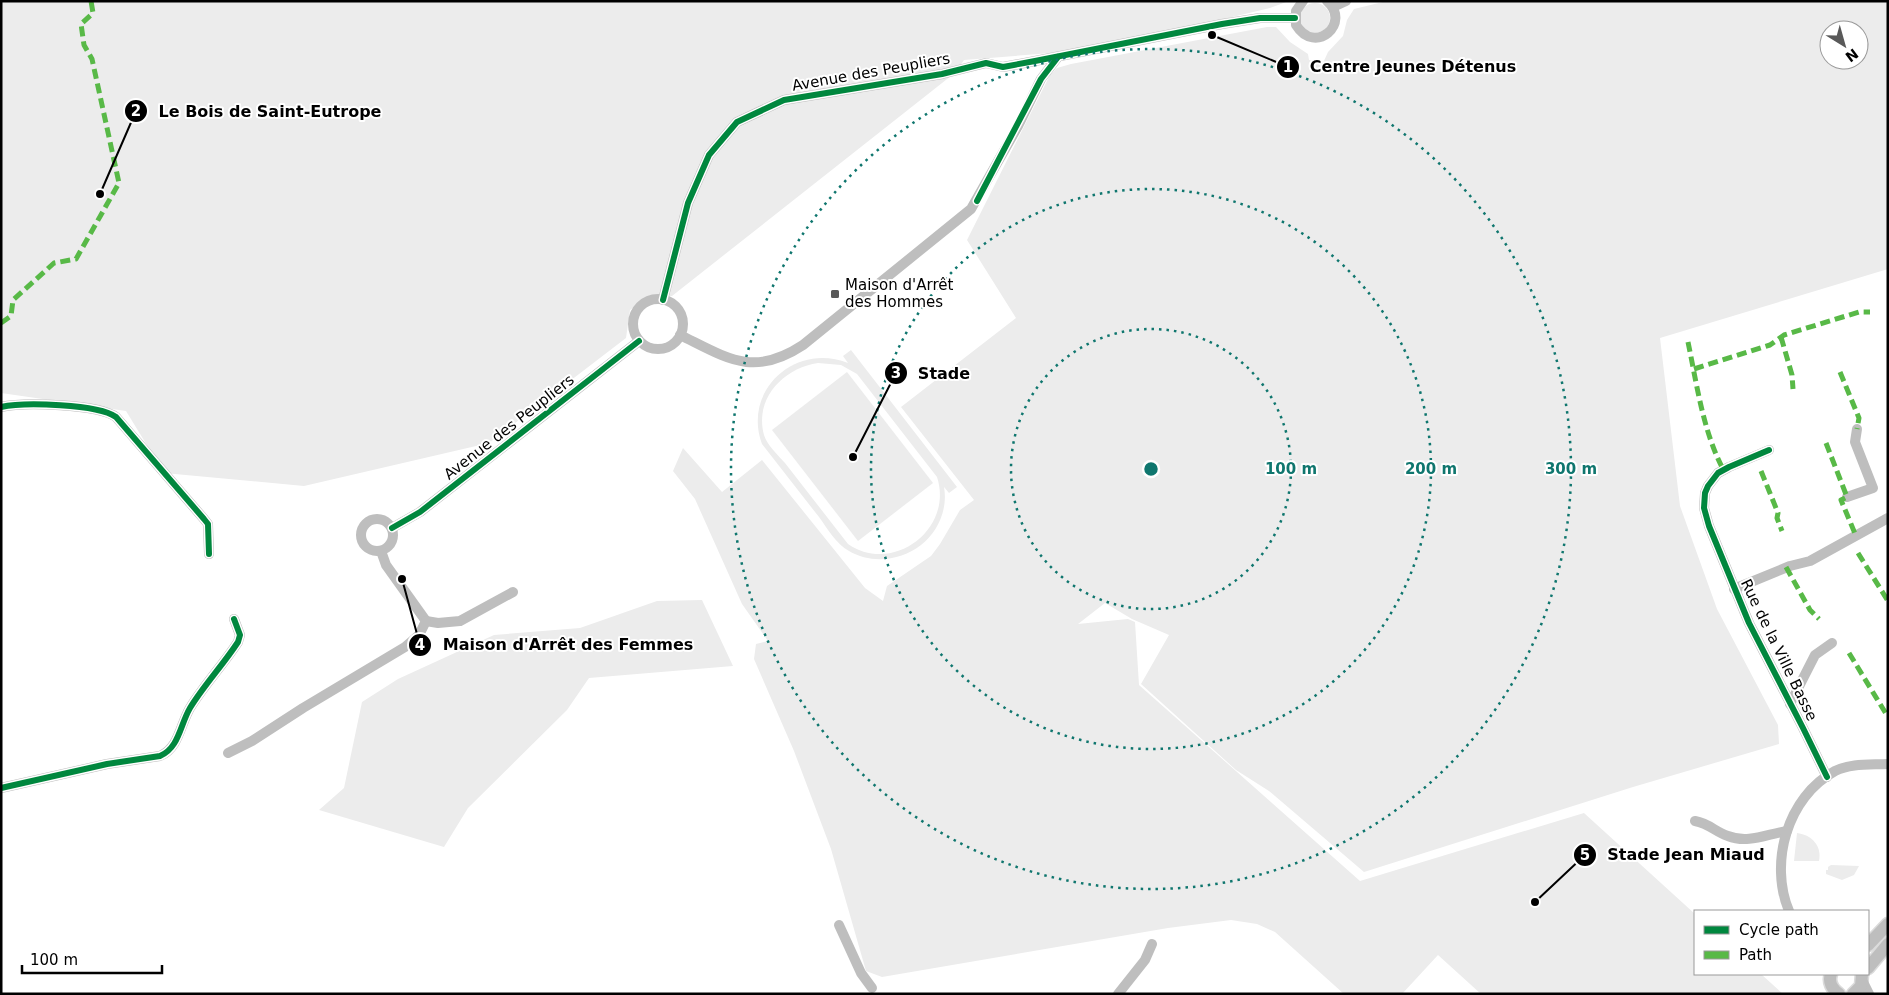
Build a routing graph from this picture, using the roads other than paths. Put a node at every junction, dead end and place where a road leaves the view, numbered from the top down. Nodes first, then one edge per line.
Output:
1 (1303, 1) edge
2 (1346, 1) edge
3 (1330, 4) edge
4 (1295, 18) junction
5 (1058, 57) junction
6 (663, 300) junction
7 (680, 335) junction
8 (638, 341) junction
9 (1, 407) edge
10 (1857, 429) dead end
11 (1769, 450) dead end
12 (1847, 498) dead end
13 (1888, 518) edge
14 (392, 528) junction
15 (380, 551) junction
16 (209, 554) dead end
17 (1734, 589) junction
18 (513, 592) dead end
19 (234, 619) dead end
20 (426, 621) junction
21 (1832, 643) dead end
22 (1790, 704) junction
23 (228, 753) dead end
24 (1888, 764) edge
25 (1827, 777) junction
26 (1, 788) edge
27 (1695, 821) dead end
28 (1787, 831) junction
29 (1789, 910) edge
30 (1888, 924) edge
31 (839, 925) dead end
32 (1152, 944) dead end
33 (1869, 944) edge
34 (1888, 944) edge
35 (1869, 969) edge
36 (1864, 975) edge
37 (1830, 978) edge
38 (872, 988) dead end
39 (1118, 994) edge
40 (1822, 994) edge
41 (1840, 994) edge
42 (1853, 994) edge
43 (1869, 994) edge

1 - 4 street
2 - 3 street
3 - 4 street
4 - 5 street, Avenue des Peupliers
5 - 6 street, Avenue des Peupliers
5 - 7 street
6 - 7 street
6 - 8 street
7 - 8 street
8 - 14 street, Avenue des Peupliers
9 - 16 street
10 - 12 street
11 - 17 street, Rue de la Ville Basse
13 - 17 street
14 - 15 street
14 - 15 street
15 - 20 street
17 - 22 street, Rue de la Ville Basse
18 - 20 street
19 - 26 street
20 - 23 street
21 - 22 street
22 - 25 street, Rue de la Ville Basse
24 - 25 street
25 - 28 street
27 - 28 street
28 - 29 street
30 - 33 main road
31 - 38 street
32 - 39 street
34 - 35 main road
36 - 42 main road
36 - 43 street
37 - 40 main road
37 - 41 main road

